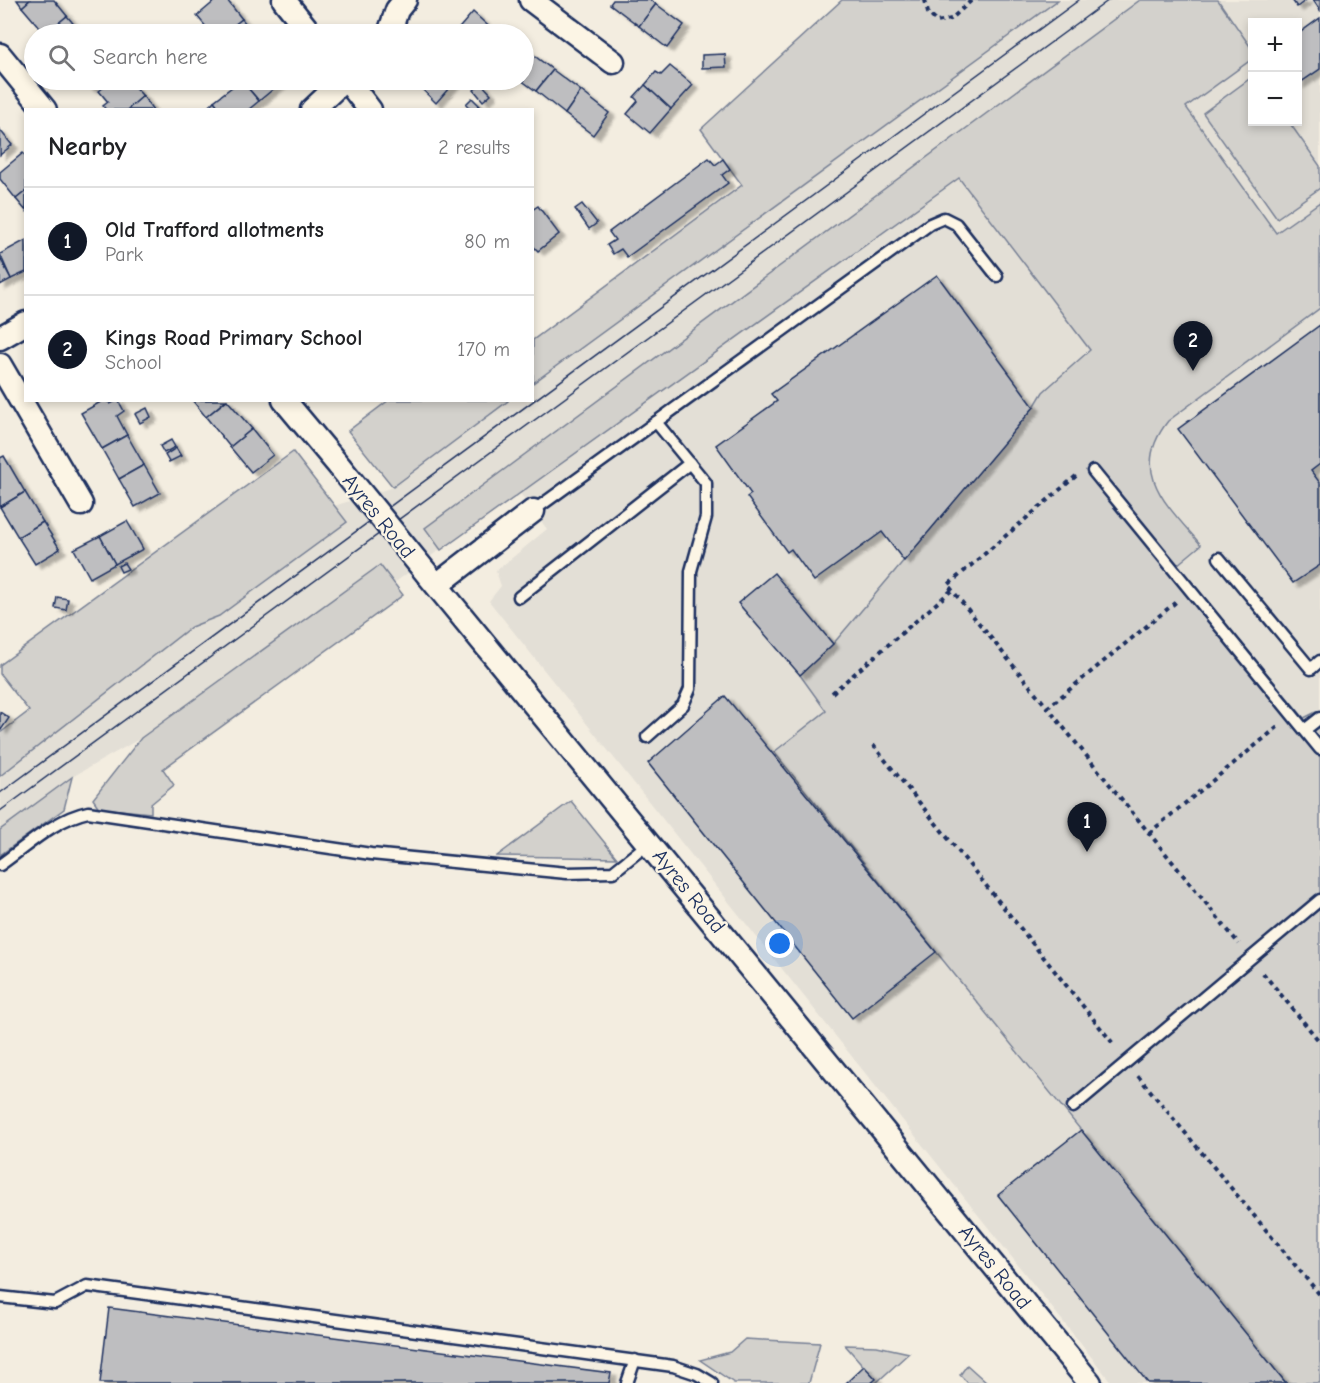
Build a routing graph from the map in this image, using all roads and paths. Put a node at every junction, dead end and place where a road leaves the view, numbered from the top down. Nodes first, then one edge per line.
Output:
1 (284, 0) edge
2 (405, 0) edge
3 (531, 0) edge
4 (925, 0) edge
5 (972, 0) edge
6 (303, 24) edge
7 (392, 24) edge
8 (0, 54) edge
9 (613, 62) dead end
10 (24, 84) edge
11 (29, 90) edge
12 (334, 90) edge
13 (353, 90) edge
14 (43, 108) edge
15 (314, 108) edge
16 (368, 108) edge
17 (997, 276) dead end
18 (24, 324) edge
19 (0, 338) edge
20 (0, 366) edge
21 (286, 402) edge
22 (656, 422) junction
23 (690, 464) junction
24 (1093, 471) joint
25 (81, 504) dead end
26 (533, 511) joint
27 (1219, 558) dead end
28 (433, 580) junction
29 (952, 590) junction
30 (1191, 590) junction
31 (519, 597) dead end
32 (1320, 661) edge
33 (832, 693) dead end
34 (1047, 708) junction
35 (1293, 714) junction
36 (1320, 718) edge
37 (1306, 729) junction
38 (647, 736) dead end
39 (873, 745) dead end
40 (1320, 749) edge
41 (1149, 833) junction
42 (650, 843) junction
43 (0, 865) edge
44 (1320, 900) edge
45 (1251, 958) junction
46 (1320, 1042) edge
47 (1126, 1060) junction
48 (1073, 1107) dead end
49 (1320, 1295) edge
50 (0, 1297) edge
51 (635, 1360) junction
52 (627, 1383) edge
53 (712, 1383) edge
54 (1090, 1383) edge

1 - 6 street
2 - 7 street
3 - 9 street
4 - 5 path
8 - 10 street
11 - 14 street
12 - 15 street
13 - 16 street
17 - 22 lane
18 - 19 street
20 - 25 street
21 - 28 street, Ayres Road, bridge
22 - 23 lane
22 - 26 lane
23 - 31 lane
23 - 38 lane
24 - 29 path
24 - 30 lane
26 - 28 street
27 - 32 lane
28 - 42 street, Ayres Road
29 - 33 path
29 - 34 path
30 - 34 path
30 - 35 lane
34 - 41 path
35 - 37 lane
35 - 41 path
36 - 37 lane
37 - 40 lane
39 - 47 path
41 - 45 path
42 - 43 lane
42 - 54 street, Ayres Road
44 - 45 lane
45 - 46 path
45 - 47 lane
47 - 48 lane
47 - 49 path
50 - 51 lane
51 - 52 lane
51 - 53 lane

